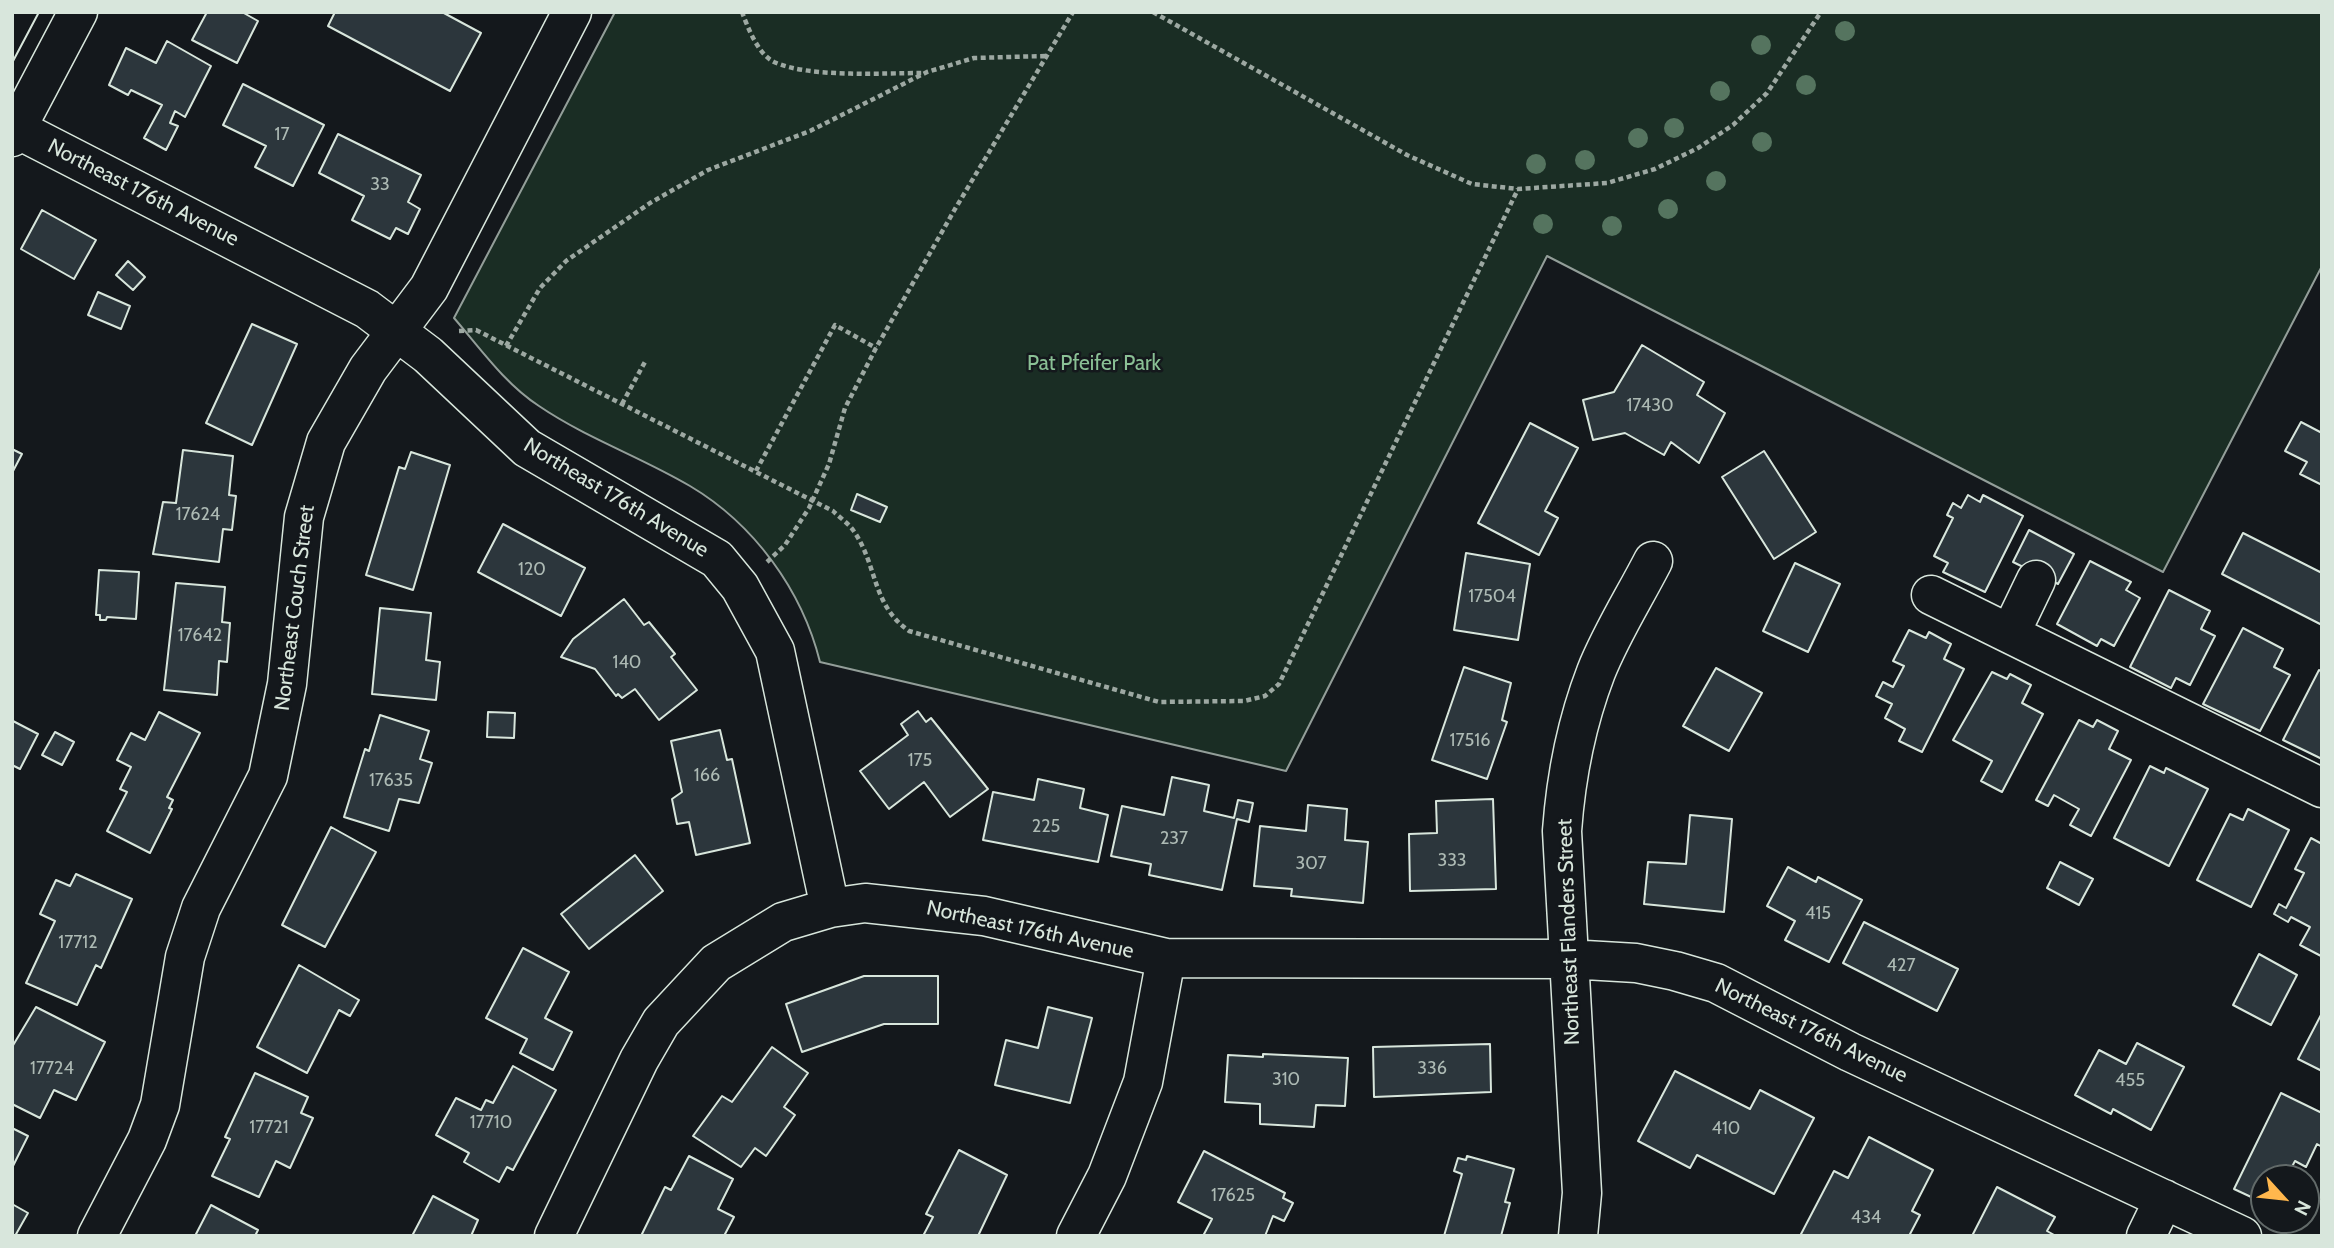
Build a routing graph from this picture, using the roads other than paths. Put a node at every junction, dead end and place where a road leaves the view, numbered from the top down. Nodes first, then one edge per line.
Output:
1 (78, 12) edge
2 (572, 12) edge
3 (14, 133) edge
4 (398, 333) junction
5 (1653, 561) dead end
6 (2036, 580) dead end
7 (1931, 595) dead end
8 (2010, 634) junction
9 (2322, 788) edge
10 (830, 908) junction
11 (1166, 958) junction
12 (1568, 959) junction
13 (2164, 1199) junction
14 (97, 1236) edge
15 (554, 1236) edge
16 (1076, 1236) edge
17 (1578, 1236) edge
18 (2146, 1236) edge
19 (2242, 1236) edge

1 - 3 street
2 - 4 street, Northeast Couch Street
3 - 4 street, Northeast 176th Avenue
4 - 10 street, Northeast 176th Avenue
4 - 14 street, Northeast Couch Street
5 - 12 street, Northeast Flanders Street
6 - 8 street
7 - 8 street
8 - 9 street
10 - 11 street, Northeast 176th Avenue
10 - 15 street
11 - 12 street, Northeast 176th Avenue
11 - 16 street
12 - 13 street, Northeast 176th Avenue
12 - 17 street, Northeast Flanders Street
13 - 18 street
13 - 19 street, Northeast 176th Avenue

